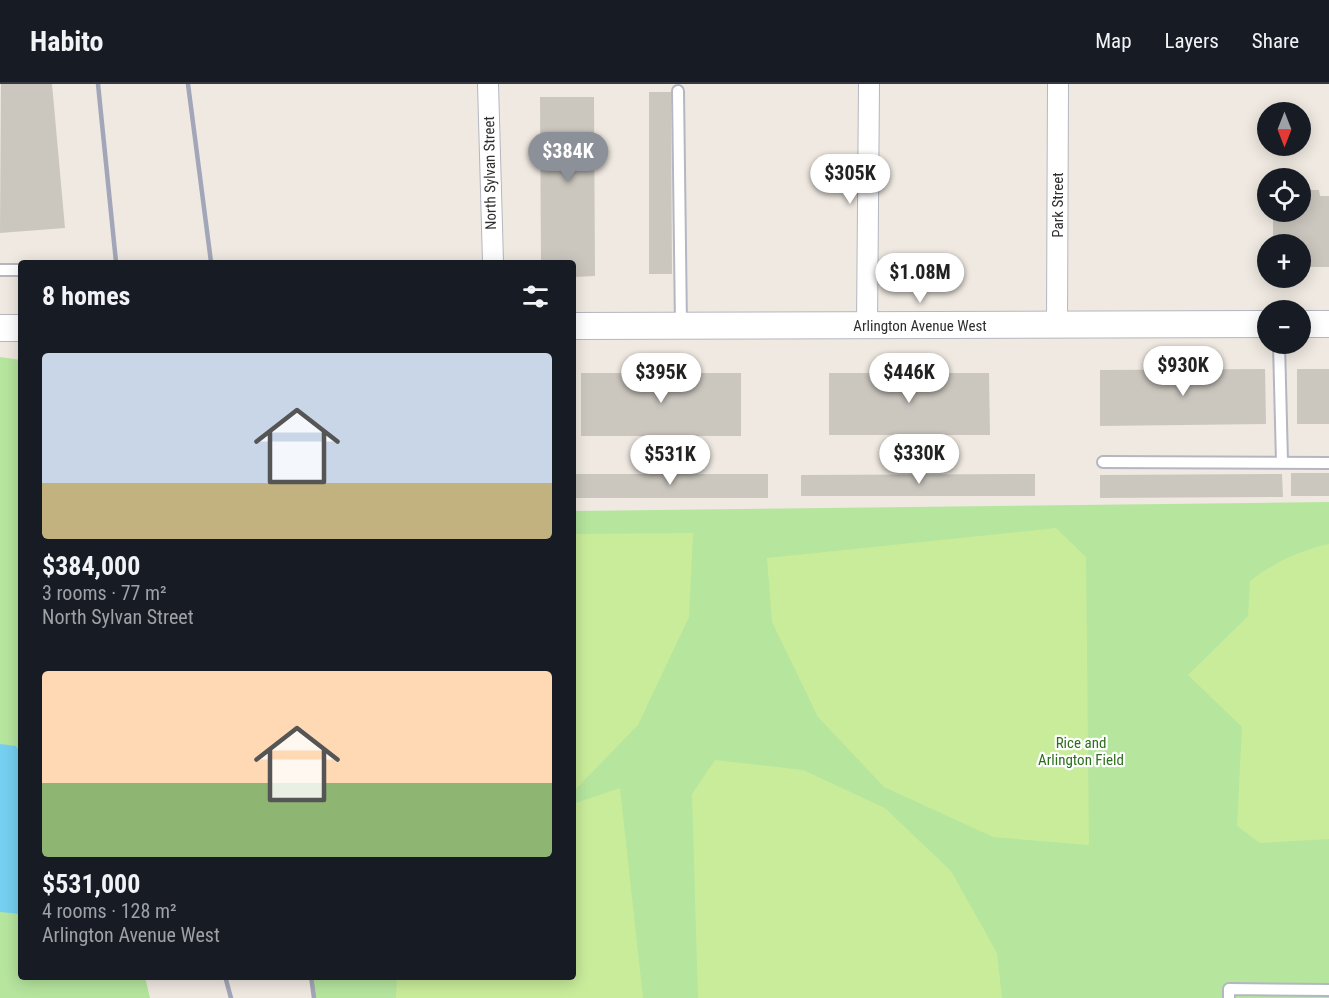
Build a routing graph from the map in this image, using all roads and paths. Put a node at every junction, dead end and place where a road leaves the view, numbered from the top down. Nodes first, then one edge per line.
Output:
1 (488, 84) edge
2 (869, 84) edge
3 (1058, 84) edge
4 (678, 91) dead end
5 (493, 260) edge
6 (0, 270) edge
7 (18, 270) edge
8 (1257, 324) edge
9 (1311, 324) edge
10 (1329, 324) edge
11 (1057, 325) junction
12 (576, 326) edge
13 (681, 326) junction
14 (867, 326) junction
15 (0, 328) edge
16 (18, 328) edge
17 (1279, 354) edge
18 (1103, 462) dead end
19 (1282, 462) junction
20 (1329, 463) edge
21 (1329, 990) edge
22 (1229, 998) edge

1 - 5 street, North Sylvan Street
2 - 14 street
3 - 11 street, Park Street
4 - 13 lane
6 - 7 lane
8 - 11 street, Arlington Avenue West
9 - 10 street
11 - 14 street, Arlington Avenue West
12 - 13 street, Arlington Avenue West
13 - 14 street, Arlington Avenue West
15 - 16 street
17 - 19 lane
18 - 19 lane
19 - 20 lane
21 - 22 lane

